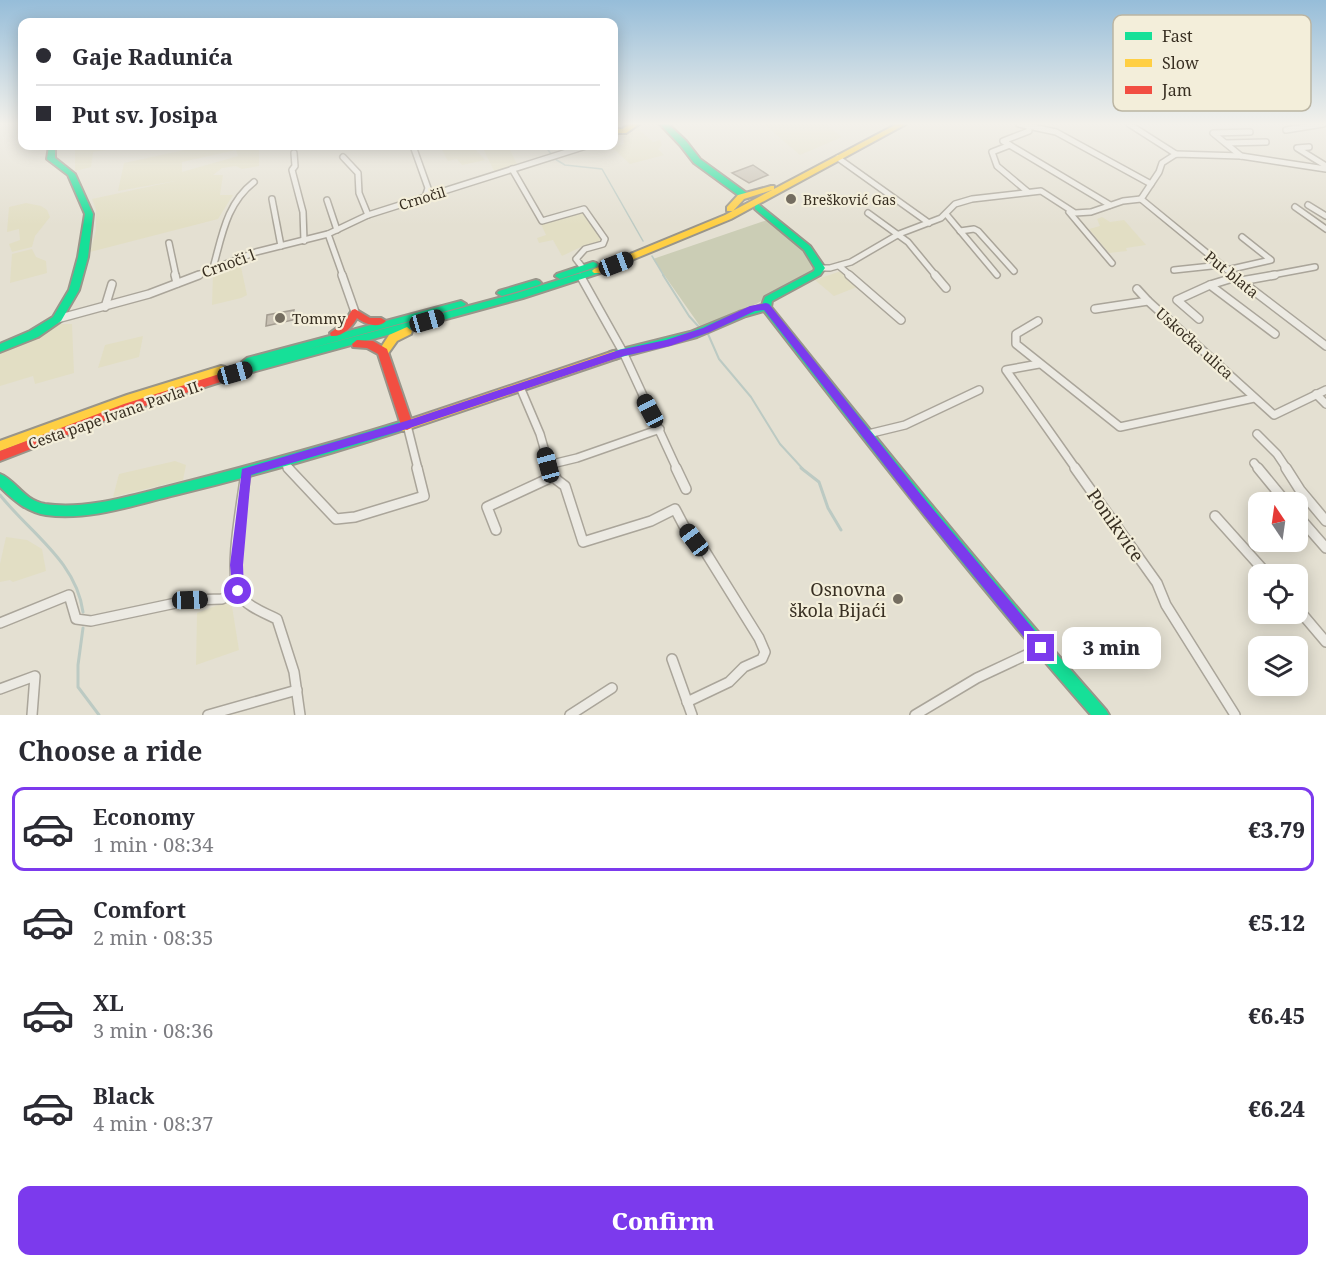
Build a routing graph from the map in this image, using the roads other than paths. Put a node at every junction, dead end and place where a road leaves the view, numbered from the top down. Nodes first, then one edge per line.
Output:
1 (51, 157) edge
2 (294, 157) edge
3 (343, 157) dead end
4 (417, 157) edge
5 (549, 157) edge
6 (694, 157) edge
7 (827, 157) edge
8 (994, 157) edge
9 (1031, 157) edge
10 (1103, 157) edge
11 (1171, 157) edge
12 (1251, 157) edge
13 (1311, 157) edge
14 (837, 158) joint
15 (1326, 168) edge
16 (512, 169) junction
17 (801, 179) junction
18 (254, 182) dead end
19 (1151, 184) junction
20 (771, 188) junction
21 (1028, 192) junction
22 (745, 196) junction
23 (425, 197) junction
24 (272, 199) dead end
25 (1141, 199) junction
26 (327, 200) dead end
27 (1110, 205) junction
28 (1308, 205) dead end
29 (758, 207) junction
30 (1295, 207) dead end
31 (1070, 212) junction
32 (729, 213) junction
33 (868, 213) dead end
34 (946, 214) junction
35 (368, 215) junction
36 (1326, 216) edge
37 (928, 223) junction
38 (1326, 229) edge
39 (337, 230) junction
40 (960, 231) junction
41 (328, 234) junction
42 (897, 235) junction
43 (1242, 237) dead end
44 (304, 241) junction
45 (169, 243) dead end
46 (281, 246) junction
47 (1112, 263) dead end
48 (1221, 265) junction
49 (839, 266) junction
50 (1315, 267) dead end
51 (213, 268) junction
52 (820, 268) junction
53 (1174, 270) dead end
54 (1227, 270) junction
55 (1014, 271) dead end
56 (582, 273) junction
57 (997, 275) dead end
58 (1238, 279) junction
59 (177, 283) junction
60 (112, 284) dead end
61 (1210, 285) junction
62 (946, 288) dead end
63 (1137, 290) dead end
64 (1148, 301) junction
65 (766, 306) junction
66 (105, 307) junction
67 (1095, 309) dead end
68 (355, 312) junction
69 (411, 318) junction
70 (57, 319) junction
71 (1199, 319) dead end
72 (901, 320) dead end
73 (427, 321) junction
74 (1038, 321) dead end
75 (1275, 334) dead end
76 (302, 346) junction
77 (1326, 346) edge
78 (0, 348) edge
79 (315, 351) junction
80 (383, 352) junction
81 (622, 352) junction
82 (1039, 364) junction
83 (520, 387) junction
84 (978, 390) dead end
85 (1326, 390) edge
86 (1316, 394) junction
87 (1254, 398) junction
88 (1326, 404) edge
89 (407, 425) junction
90 (660, 429) junction
91 (868, 434) junction
92 (1257, 434) dead end
93 (0, 446) edge
94 (0, 456) edge
95 (284, 463) junction
96 (1254, 463) dead end
97 (548, 465) junction
98 (246, 472) junction
99 (554, 476) junction
100 (0, 479) edge
101 (686, 489) dead end
102 (1279, 492) edge
103 (1215, 516) dead end
104 (1326, 520) edge
105 (1308, 527) edge
106 (496, 530) dead end
107 (1326, 548) edge
108 (1258, 564) edge
109 (238, 591) junction
110 (1308, 621) edge
111 (0, 622) edge
112 (1326, 642) edge
113 (1041, 648) junction
114 (672, 659) dead end
115 (612, 688) dead end
116 (0, 689) edge
117 (297, 690) junction
118 (687, 702) junction
119 (572, 714) edge
120 (32, 715) edge
121 (207, 715) edge
122 (300, 715) edge
123 (692, 715) edge
124 (915, 715) edge
125 (1101, 715) edge
126 (1235, 715) edge

1 - 70 main road
2 - 44 street
3 - 35 street
4 - 23 street
5 - 16 street, Crnočil
6 - 22 main road
7 - 20 main road, Cesta pape Ivana Pavla II.
8 - 21 street
9 - 27 street
10 - 19 street
11 - 19 street
12 - 15 street
13 - 15 street
14 - 17 main road, Cesta pape Ivana Pavla II.
14 - 37 street
16 - 23 street, Crnočil
16 - 56 street
17 - 29 main road
17 - 32 main road, Cesta pape Ivana Pavla II.
18 - 51 street
19 - 25 street
20 - 22 main road
20 - 32 main road, Cesta pape Ivana Pavla II.
21 - 31 street
21 - 34 street
22 - 32 main road
23 - 35 street, Crnočil
24 - 46 street
25 - 27 street
25 - 48 street, Put blata
26 - 39 street
27 - 31 street
28 - 36 street
29 - 32 main road
29 - 52 main road
30 - 38 street
31 - 47 street
32 - 56 main road, Cesta pape Ivana Pavla II.
33 - 42 street
34 - 37 street
34 - 40 street
35 - 39 street, Crnočil
37 - 42 street
39 - 41 street, Crnočil
40 - 55 street
40 - 57 street
41 - 44 street, Crnoči l
41 - 68 street
42 - 49 street
42 - 62 street
43 - 54 street
44 - 46 street, Crnoči l
45 - 59 street
46 - 51 street, Crnoči l
48 - 53 street
48 - 54 street, Put blata
49 - 52 street
49 - 72 street
50 - 58 street
51 - 59 street, Crnoči l
52 - 65 main road
54 - 58 street, Put blata
56 - 69 main road, Cesta pape Ivana Pavla II.
56 - 73 main road, Cesta pape Ivana Pavla II.
56 - 81 street
58 - 61 street
58 - 77 street, Put blata
59 - 66 street, Crnoči l
60 - 66 street
61 - 71 street
61 - 75 street
63 - 64 street
64 - 67 street, Uskočka ulica
64 - 87 street, Uskočka ulica
65 - 81 main road
65 - 91 main road
66 - 70 street, Crnoči l
68 - 69 main road
68 - 76 main road
69 - 76 main road, Cesta pape Ivana Pavla II.
70 - 78 main road
73 - 79 main road, Cesta pape Ivana Pavla II.
73 - 80 main road
74 - 82 street
76 - 93 main road, Cesta pape Ivana Pavla II.
79 - 80 main road
79 - 94 main road, Cesta pape Ivana Pavla II.
80 - 89 main road
81 - 83 main road
81 - 90 street
82 - 87 street
82 - 126 street, Ponikvice
83 - 89 main road
83 - 97 street
84 - 91 street
85 - 86 street
86 - 87 street, Uskočka ulica
86 - 88 street
89 - 95 main road
89 - 95 street
90 - 97 street
90 - 101 street
91 - 113 main road
92 - 104 street
95 - 98 main road
96 - 102 street
97 - 99 street
98 - 100 main road
98 - 109 street
99 - 106 street
99 - 118 street
103 - 108 street
105 - 107 street
109 - 111 street
109 - 117 street
110 - 112 street
113 - 124 street
113 - 125 main road
114 - 118 street
115 - 119 street
116 - 120 street
117 - 121 street
117 - 122 street
118 - 123 street

